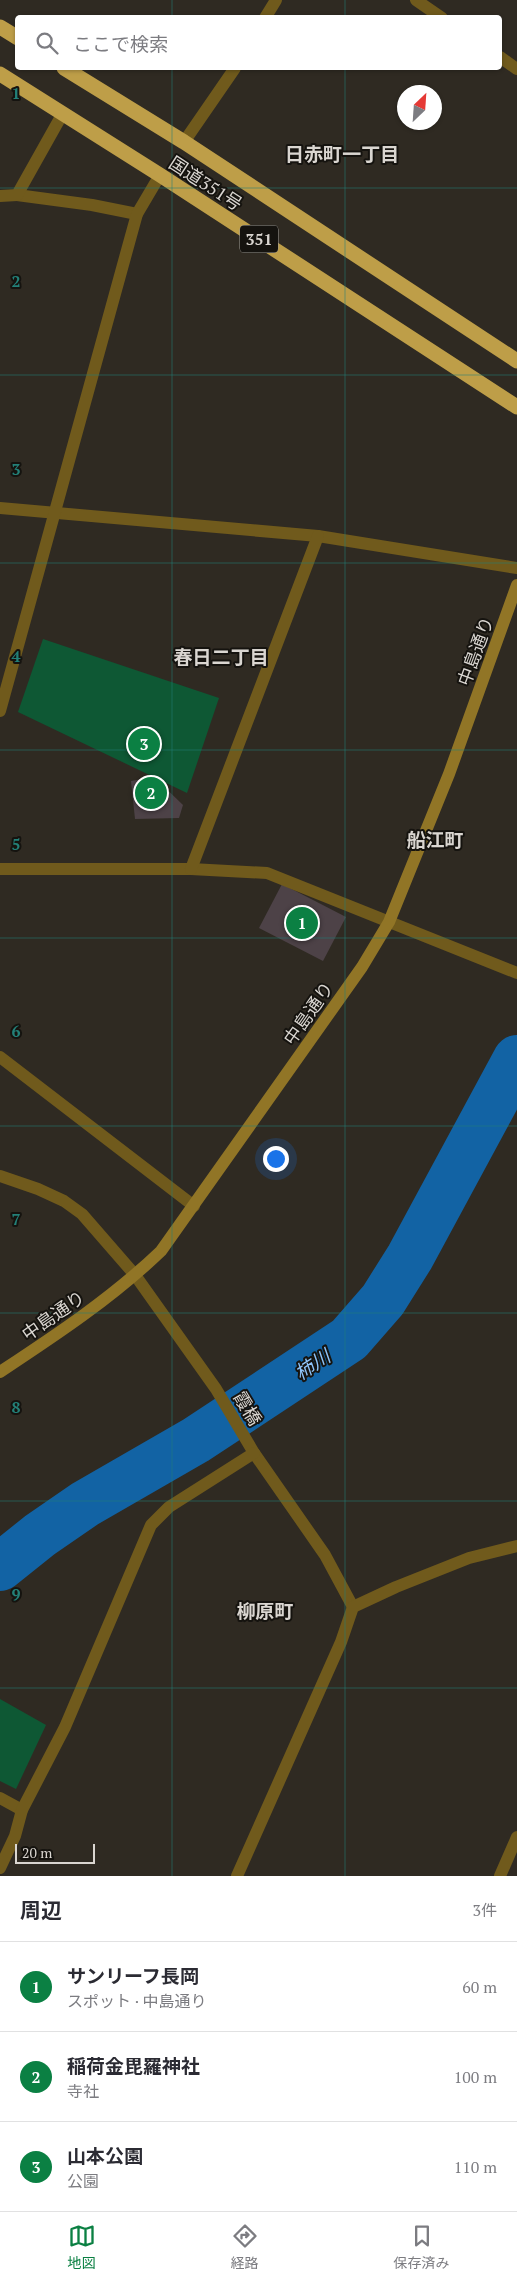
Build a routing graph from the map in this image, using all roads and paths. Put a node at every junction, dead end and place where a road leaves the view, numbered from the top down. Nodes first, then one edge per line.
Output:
1 (276, 0) edge
2 (416, 0) edge
3 (267, 15) edge
4 (438, 15) edge
5 (0, 28) edge
6 (15, 36) edge
7 (502, 58) edge
8 (517, 69) edge
9 (67, 70) edge
10 (234, 70) edge
11 (0, 74) edge
12 (63, 113) junction
13 (184, 142) junction
14 (160, 175) junction
15 (17, 195) junction
16 (0, 196) edge
17 (137, 214) junction
18 (517, 361) edge
19 (517, 407) edge
20 (0, 508) edge
21 (54, 513) junction
22 (318, 536) junction
23 (517, 568) edge
24 (517, 585) edge
25 (0, 711) edge
26 (0, 869) edge
27 (191, 869) junction
28 (389, 922) junction
29 (517, 973) edge
30 (0, 1057) edge
31 (0, 1176) edge
32 (194, 1206) junction
33 (135, 1275) junction
34 (0, 1372) edge
35 (252, 1449) junction
36 (517, 1546) edge
37 (353, 1606) junction
38 (0, 1798) edge
39 (22, 1810) junction
40 (517, 1837) edge
41 (0, 1868) edge
42 (237, 1876) edge
43 (500, 1876) edge

1 - 3 street
2 - 4 street
5 - 6 highway
7 - 8 street
9 - 13 highway, 国道351号 / 351
10 - 13 street
11 - 12 highway, 国道351号 / 351
12 - 14 highway, 国道351号 / 351
12 - 15 street
13 - 18 highway, 国道351号 / 351
14 - 17 street
14 - 19 highway, 国道351号 / 351
15 - 16 street
15 - 17 street
17 - 21 street
20 - 21 street
21 - 22 street
21 - 25 street
22 - 23 street
22 - 27 street
24 - 28 street, 中島通り
26 - 27 street
27 - 28 street
28 - 29 street
28 - 32 street, 中島通り
30 - 32 street
31 - 33 street, 霞橋
32 - 33 street, 中島通り
33 - 34 street, 中島通り
33 - 35 street, 霞橋
35 - 37 street, 霞橋
35 - 39 street
36 - 37 street
37 - 42 street
38 - 39 street
39 - 41 street
40 - 43 street

